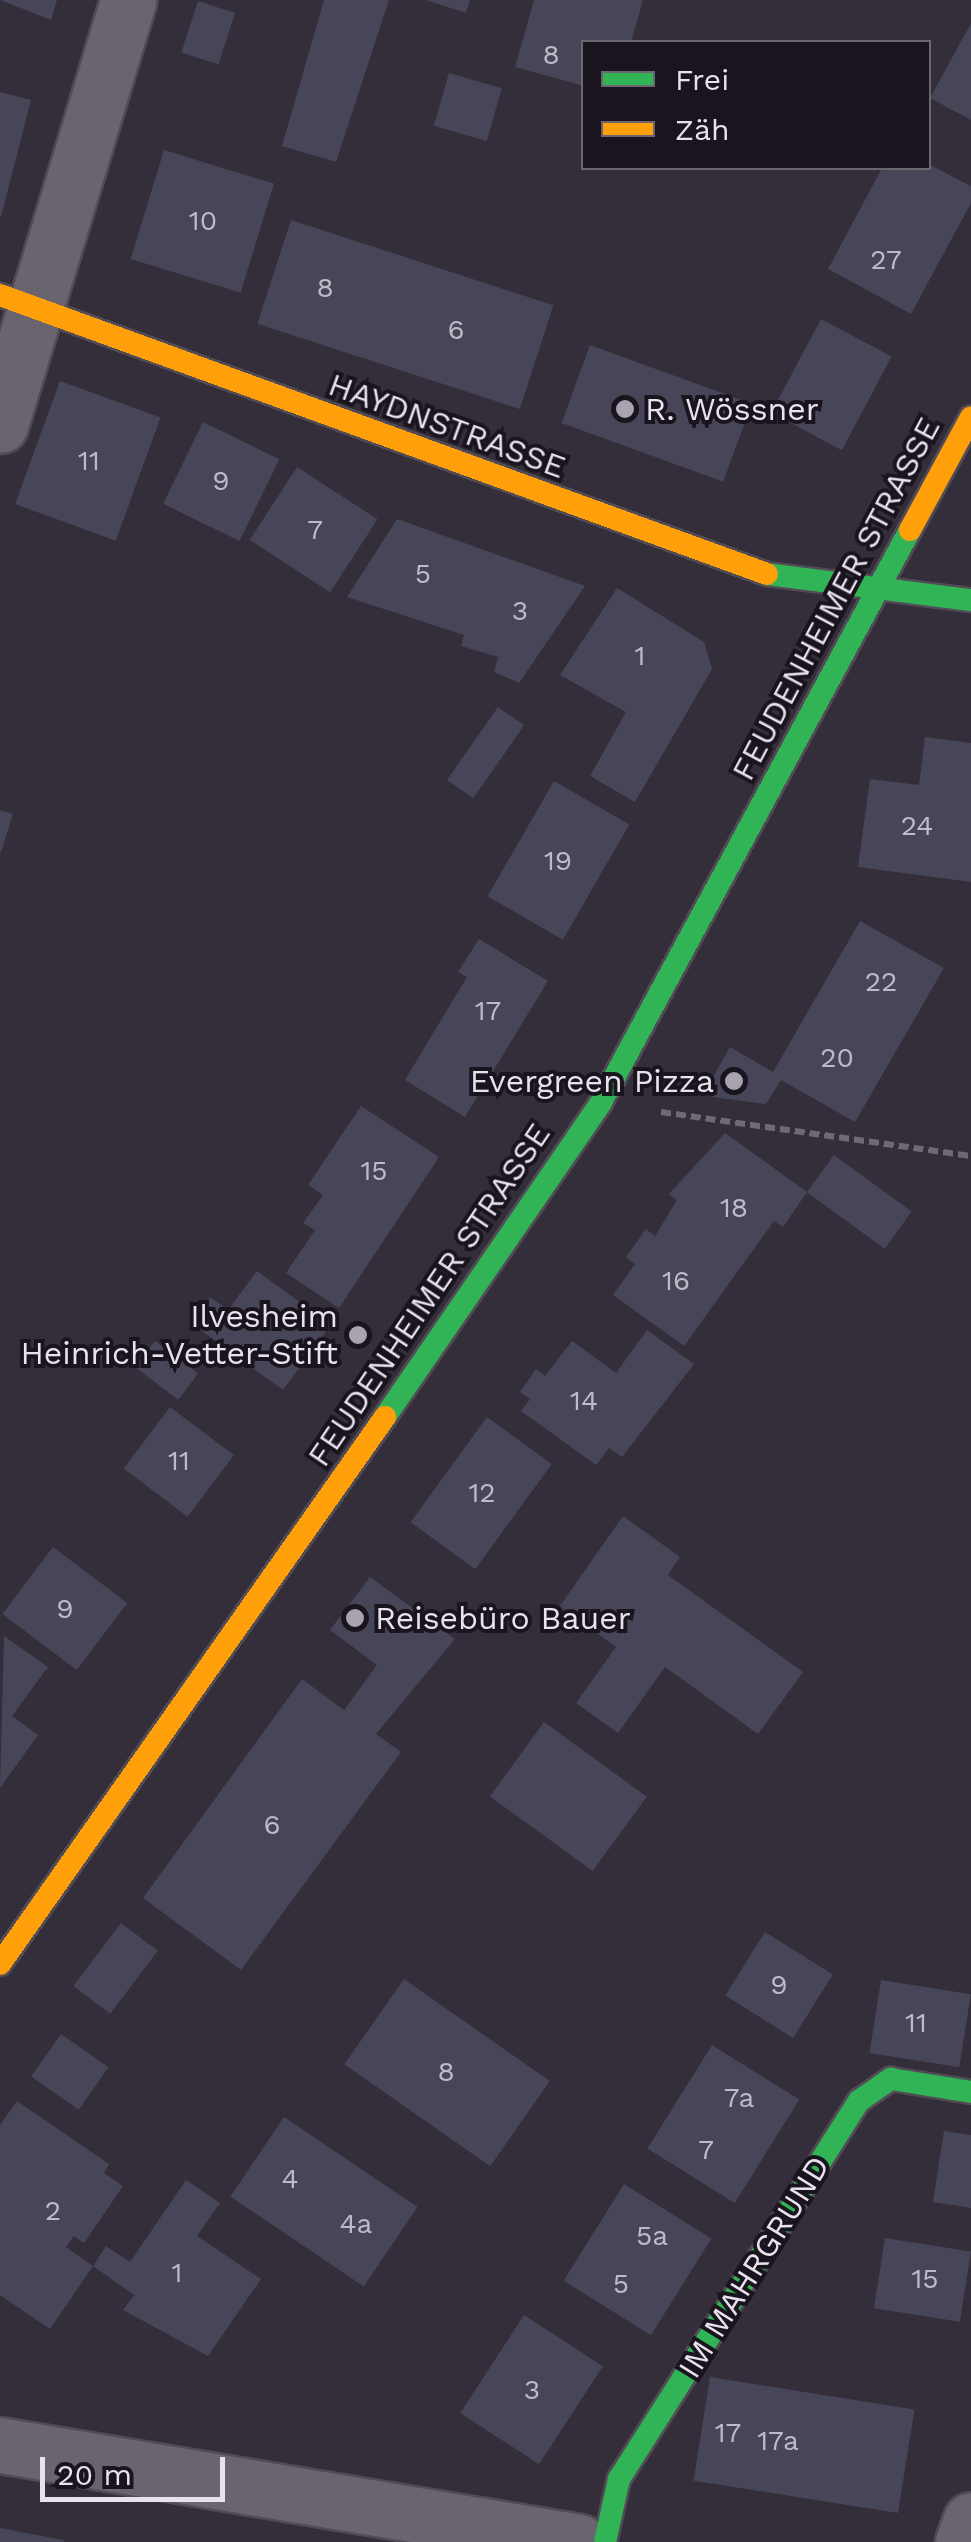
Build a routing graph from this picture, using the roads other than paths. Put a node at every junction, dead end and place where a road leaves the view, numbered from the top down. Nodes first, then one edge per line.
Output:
1 (128, 0) edge
2 (21, 302) edge
3 (971, 416) edge
4 (0, 425) edge
5 (878, 590) junction
6 (971, 600) edge
7 (0, 1964) edge
8 (971, 2092) edge
9 (0, 2445) edge
10 (971, 2520) edge
11 (579, 2542) edge
12 (604, 2542) edge
13 (963, 2542) edge

1 - 2 street
2 - 4 street
2 - 5 main road, HAYDNSTRASSE
3 - 5 main road, FEUDENHEIMER STRASSE
5 - 6 main road, HAYDNSTRASSE
5 - 7 main road, FEUDENHEIMER STRASSE
8 - 12 main road, IM MAHRGRUND
9 - 11 street
10 - 13 street

